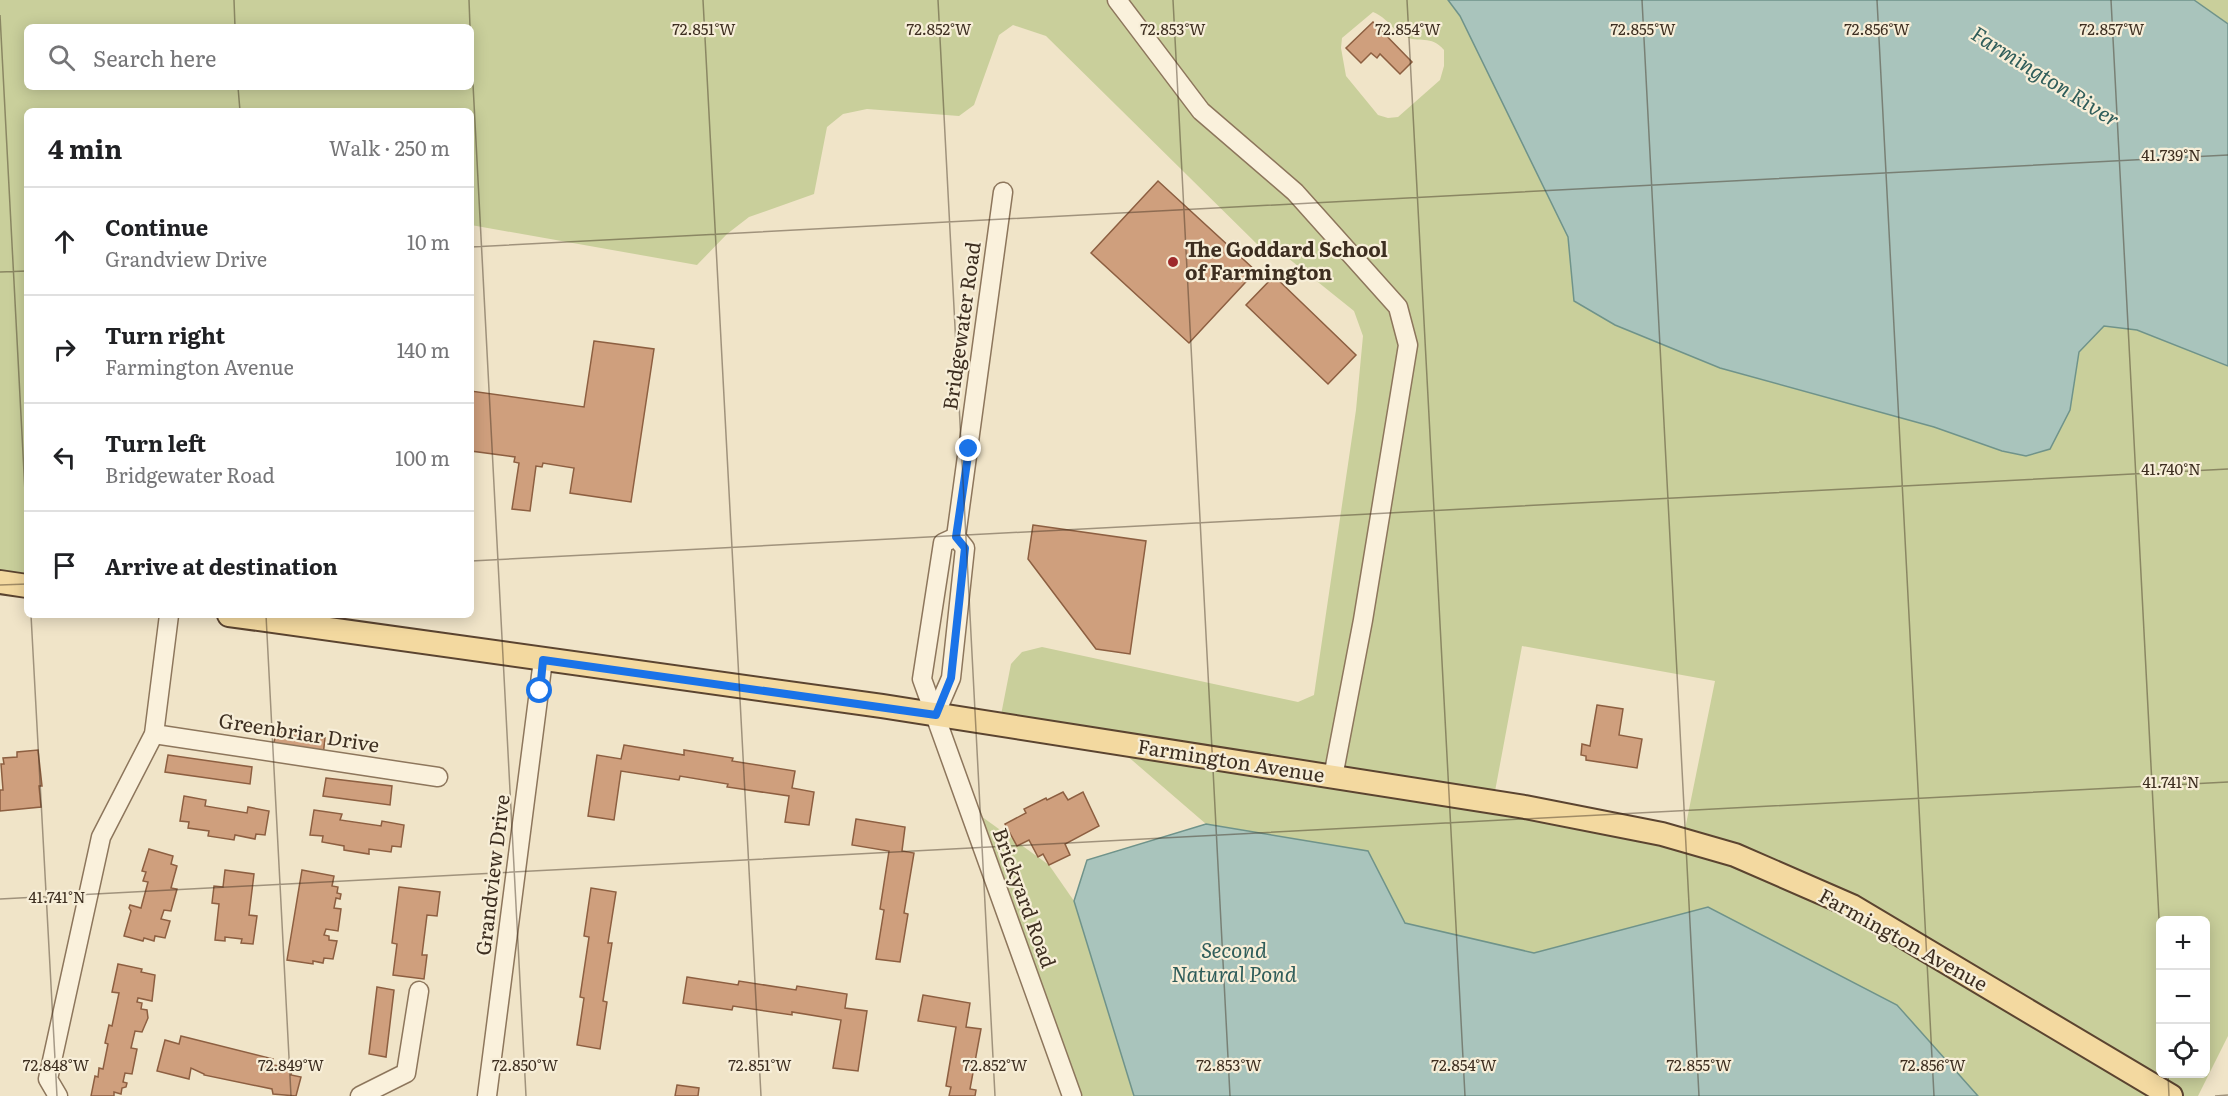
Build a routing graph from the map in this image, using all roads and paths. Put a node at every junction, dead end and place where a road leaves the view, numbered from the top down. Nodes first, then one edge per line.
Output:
1 (1118, 0) edge
2 (1003, 192) dead end
3 (956, 537) junction
4 (0, 582) edge
5 (24, 586) edge
6 (169, 618) edge
7 (250, 618) edge
8 (543, 660) junction
9 (936, 715) junction
10 (154, 734) junction
11 (438, 777) dead end
12 (1333, 777) junction
13 (419, 991) dead end
14 (2163, 1094) edge
15 (58, 1096) edge
16 (360, 1096) edge
17 (488, 1096) edge
18 (1072, 1096) edge

1 - 12 street
2 - 3 street, Bridgewater Road
3 - 9 street, Bridgewater Road
3 - 9 street, Bridgewater Road
4 - 5 main road
6 - 10 street
7 - 8 main road, Farmington Avenue
8 - 9 main road, Farmington Avenue
8 - 17 street, Grandview Drive
9 - 12 main road, Farmington Avenue
9 - 18 street, Brickyard Road
10 - 11 street, Greenbriar Drive
10 - 15 street
12 - 14 main road, Farmington Avenue
13 - 16 street

